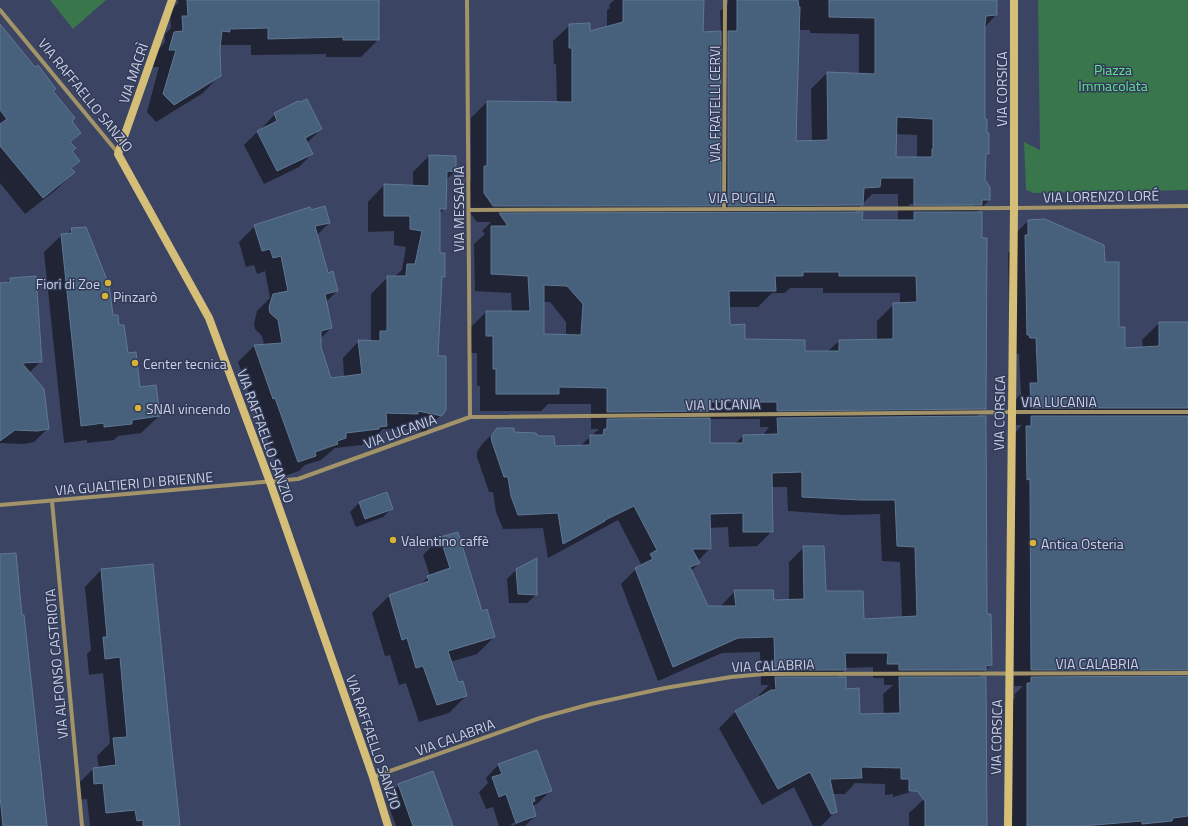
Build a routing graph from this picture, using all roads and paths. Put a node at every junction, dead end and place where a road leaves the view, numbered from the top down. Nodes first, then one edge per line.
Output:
1 (172, 0) edge
2 (467, 0) edge
3 (725, 0) edge
4 (1014, 0) edge
5 (0, 10) edge
6 (118, 154) junction
7 (1188, 206) edge
8 (724, 208) junction
9 (1014, 208) junction
10 (470, 210) junction
11 (1012, 412) junction
12 (1188, 412) edge
13 (470, 417) junction
14 (270, 482) junction
15 (52, 501) junction
16 (0, 505) edge
17 (1188, 673) edge
18 (1010, 674) junction
19 (373, 777) junction
20 (82, 826) edge
21 (388, 826) edge
22 (1008, 826) edge

1 - 6 street, VIA MACRÌ
2 - 10 street, VIA MESSAPIA
3 - 8 street, VIA FRATELLI CERVI
4 - 9 street, VIA CORSICA
5 - 6 street, VIA RAFFAELLO SANZIO
6 - 14 street, VIA RAFFAELLO SANZIO
7 - 9 street, VIA LORENZO LORÉ
8 - 9 street, VIA PUGLIA
8 - 10 street, VIA PUGLIA
9 - 11 street, VIA CORSICA
10 - 13 street, VIA MESSAPIA
11 - 12 street, VIA LUCANIA
11 - 13 street, VIA LUCANIA
11 - 18 street, VIA CORSICA
13 - 14 street, VIA LUCANIA
14 - 15 street, VIA GUALTIERI DI BRIENNE
14 - 19 street, VIA RAFFAELLO SANZIO
15 - 16 street, VIA GUALTIERI DI BRIENNE
15 - 20 street, VIA ALFONSO CASTRIOTA
17 - 18 street, VIA CALABRIA
18 - 19 street, VIA CALABRIA
18 - 22 street, VIA CORSICA
19 - 21 street, VIA RAFFAELLO SANZIO

